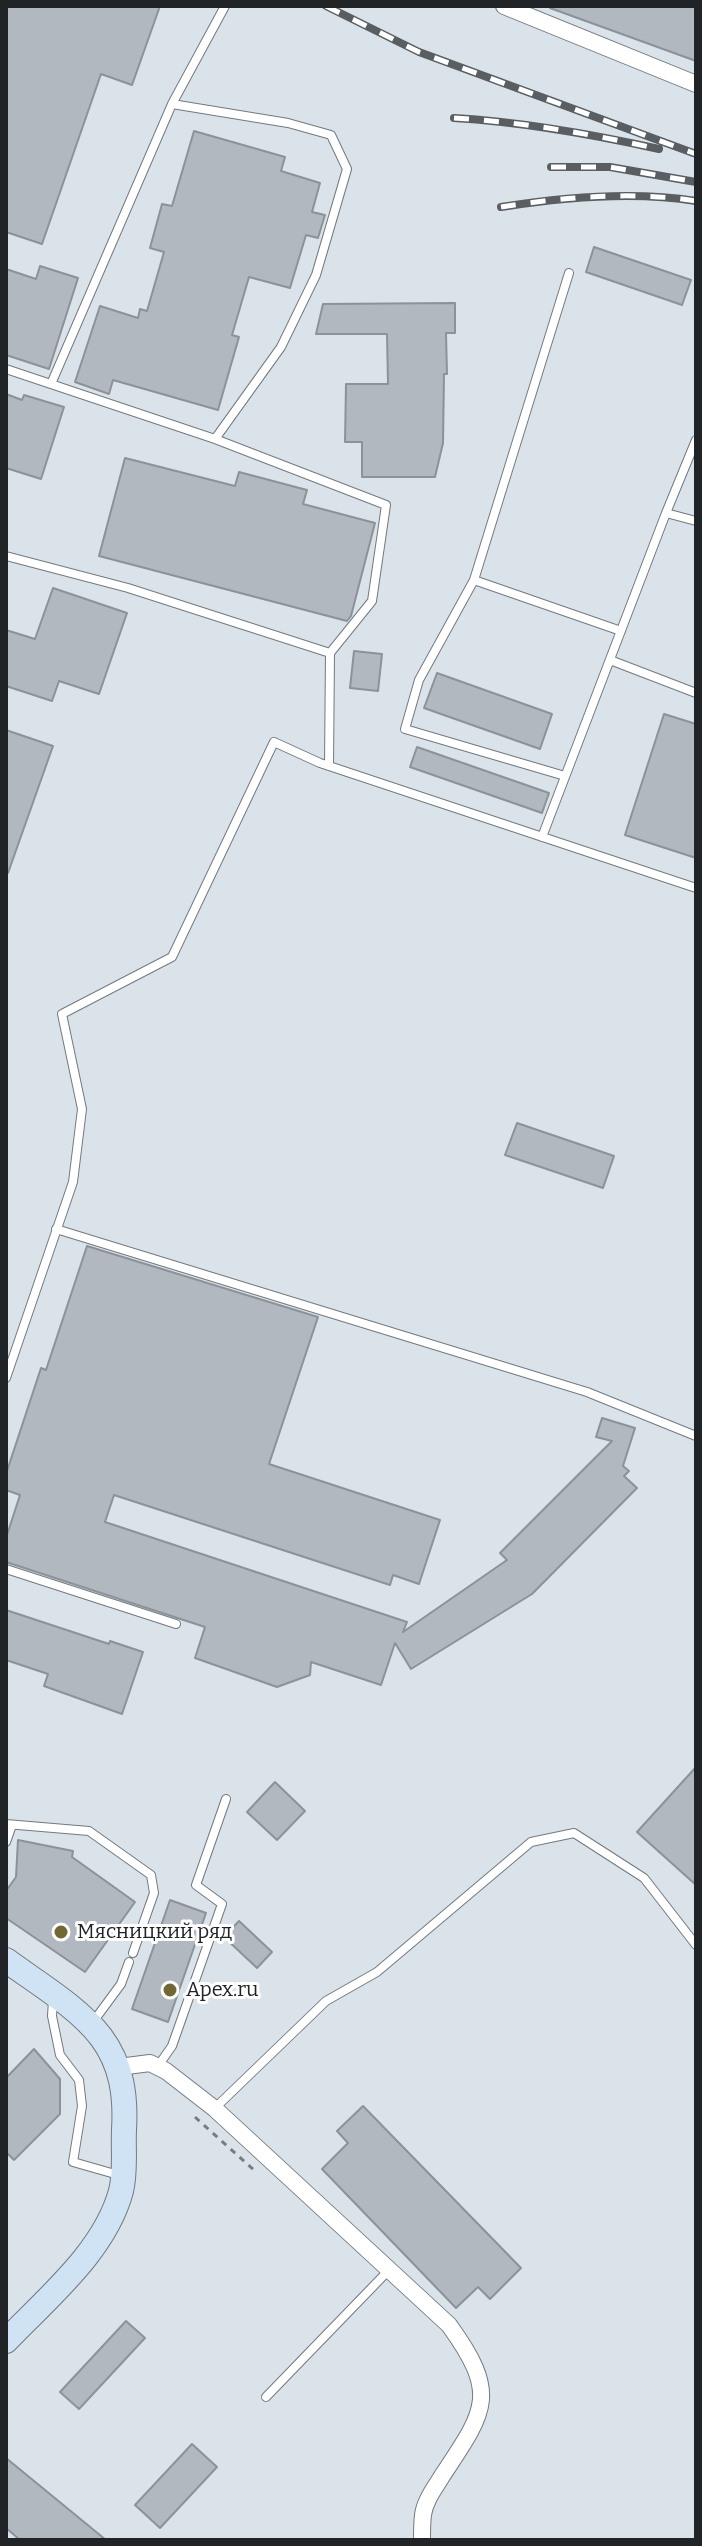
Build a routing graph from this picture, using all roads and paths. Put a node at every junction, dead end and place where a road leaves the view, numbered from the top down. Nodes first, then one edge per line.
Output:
1 (225, 6) edge
2 (504, 6) edge
3 (696, 84) edge
4 (172, 104) junction
5 (569, 273) dead end
6 (6, 369) edge
7 (51, 384) junction
8 (215, 439) junction
9 (696, 440) edge
10 (666, 513) junction
11 (696, 521) edge
12 (6, 556) edge
13 (474, 580) junction
14 (621, 631) junction
15 (330, 653) junction
16 (610, 660) junction
17 (696, 693) edge
18 (329, 766) junction
19 (565, 776) junction
20 (542, 837) junction
21 (696, 888) edge
22 (56, 1229) junction
23 (6, 1378) edge
24 (696, 1436) edge
25 (6, 1569) edge
26 (176, 1624) dead end
27 (226, 1799) dead end
28 (9, 1825) edge
29 (6, 1842) edge
30 (696, 1945) edge
31 (6, 1960) edge
32 (53, 1995) junction
33 (90, 2025) junction
34 (119, 2067) junction
35 (157, 2067) junction
36 (215, 2109) junction
37 (122, 2176) junction
38 (388, 2271) junction
39 (6, 2341) edge
40 (266, 2397) dead end
41 (422, 2540) edge

1 - 4 lane
2 - 3 street
4 - 7 lane
4 - 8 lane
5 - 13 lane
6 - 7 lane
7 - 8 lane
8 - 15 lane
9 - 10 lane
10 - 11 lane
10 - 14 lane
12 - 15 lane
13 - 14 lane
13 - 19 lane
14 - 16 lane
15 - 18 lane
16 - 17 lane
16 - 19 lane
18 - 20 lane
18 - 22 lane
19 - 20 lane
20 - 21 lane
22 - 23 lane
22 - 24 lane
25 - 26 lane
27 - 35 lane
28 - 29 lane
28 - 33 lane
30 - 36 lane
31 - 32 street
32 - 33 street
32 - 37 lane
33 - 34 street
34 - 35 street
34 - 37 street
35 - 36 street
36 - 38 street
37 - 39 street
38 - 40 lane
38 - 41 street

